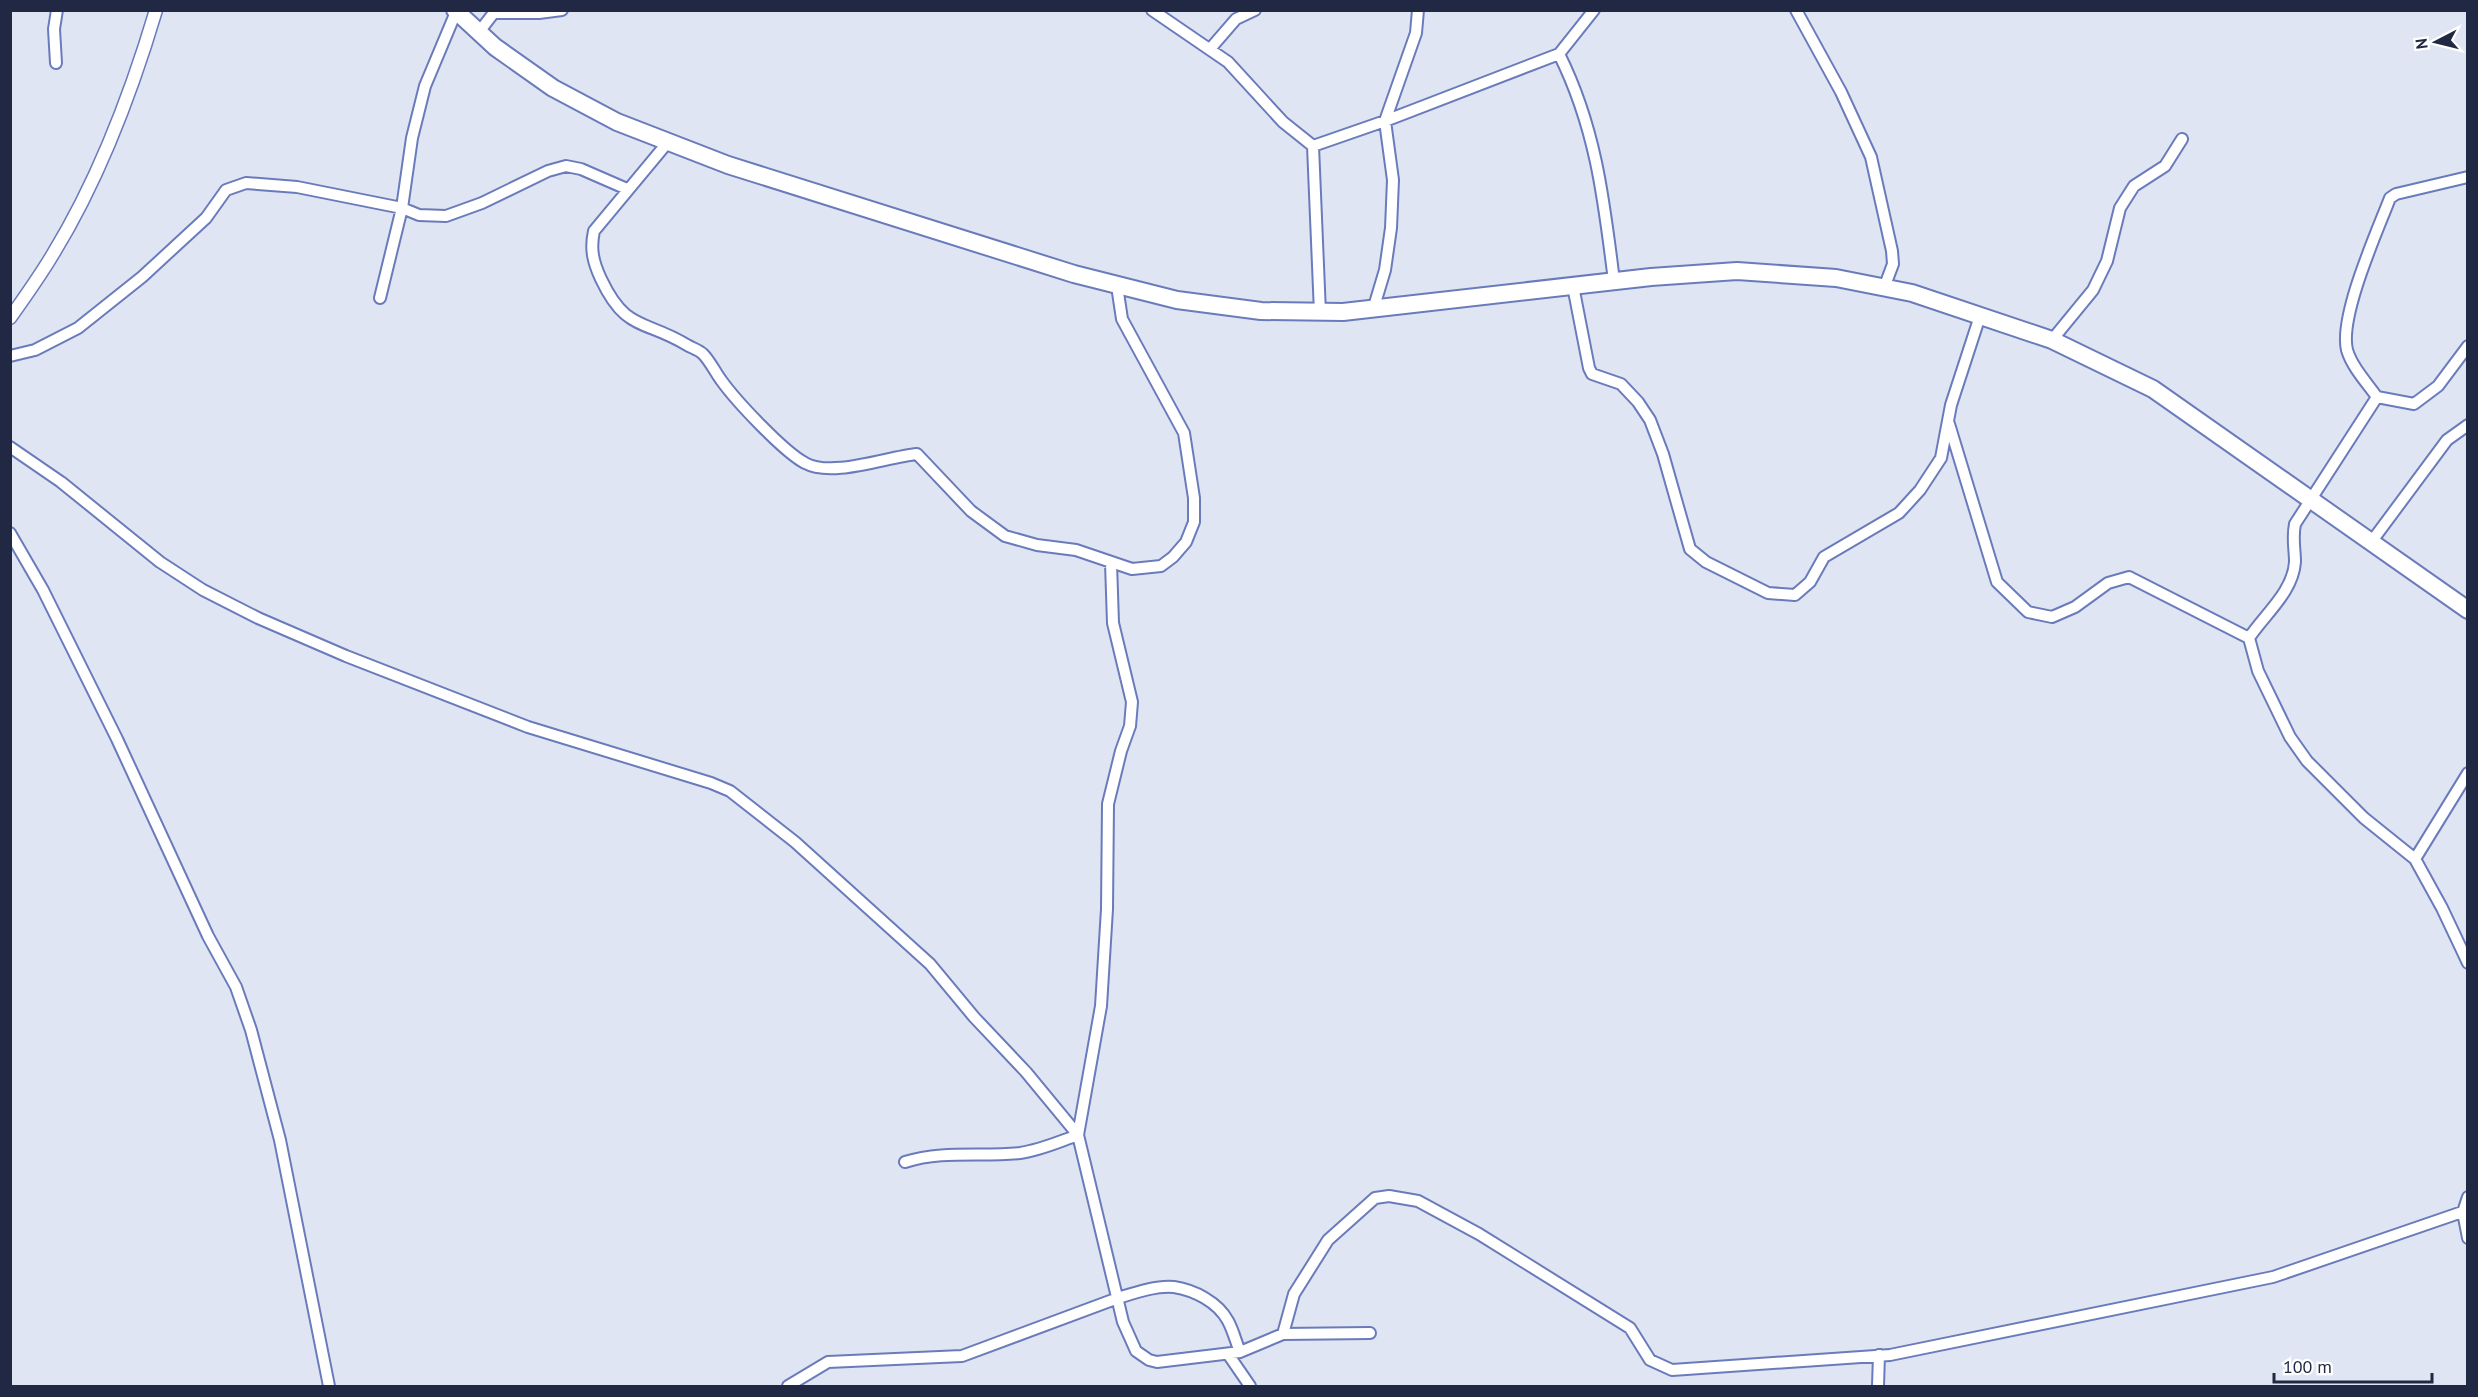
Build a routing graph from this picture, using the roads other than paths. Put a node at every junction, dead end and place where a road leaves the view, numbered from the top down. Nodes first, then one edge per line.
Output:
1 (57, 10) edge
2 (156, 10) edge
3 (562, 10) edge
4 (1152, 10) edge
5 (1255, 10) edge
6 (1419, 10) edge
7 (1594, 10) edge
8 (1796, 10) edge
9 (455, 11) edge
10 (496, 12) edge
11 (478, 32) junction
12 (1210, 50) junction
13 (1559, 54) junction
14 (56, 63) dead end
15 (1385, 121) junction
16 (2182, 139) dead end
17 (668, 142) junction
18 (1313, 146) junction
19 (2468, 177) edge
20 (627, 189) junction
21 (402, 208) junction
22 (1614, 281) junction
23 (1117, 286) junction
24 (1573, 286) junction
25 (1884, 288) junction
26 (380, 298) dead end
27 (1373, 310) junction
28 (1320, 313) junction
29 (1980, 316) junction
30 (10, 318) edge
31 (2052, 340) junction
32 (2468, 346) edge
33 (10, 356) edge
34 (2377, 397) junction
35 (1949, 424) junction
36 (2468, 425) edge
37 (10, 447) edge
38 (2313, 500) junction
39 (10, 533) edge
40 (2372, 541) junction
41 (1111, 563) junction
42 (2468, 610) edge
43 (2250, 638) junction
44 (2468, 773) edge
45 (2415, 859) junction
46 (2468, 963) edge
47 (1078, 1135) junction
48 (905, 1162) dead end
49 (2468, 1197) edge
50 (2465, 1211) edge
51 (2468, 1238) edge
52 (1118, 1298) junction
53 (1370, 1333) dead end
54 (1283, 1334) junction
55 (1240, 1352) junction
56 (1228, 1354) junction
57 (1880, 1355) junction
58 (329, 1386) edge
59 (788, 1386) edge
60 (1250, 1386) edge
61 (1878, 1386) edge

1 - 14 street
2 - 30 street
3 - 10 street
4 - 12 street
5 - 12 street
6 - 15 street
7 - 13 street
8 - 25 street
9 - 11 main road
9 - 21 street
10 - 11 street
11 - 17 main road
12 - 18 street
13 - 15 street
13 - 22 street
15 - 18 street
15 - 27 street
16 - 31 street
17 - 20 street
17 - 23 main road
18 - 28 street
19 - 34 street
20 - 21 street
20 - 41 street
21 - 26 street
21 - 33 street
22 - 24 main road
22 - 25 main road
23 - 28 main road
23 - 41 street
24 - 27 main road
24 - 35 street
25 - 29 main road
27 - 28 main road
29 - 31 main road
29 - 35 street
31 - 38 main road
32 - 34 street
34 - 38 street
35 - 43 street
36 - 40 street
37 - 47 street
38 - 40 main road
38 - 43 street
39 - 58 street
40 - 42 main road
41 - 47 street
43 - 45 street
44 - 45 street
45 - 46 street
47 - 48 street
47 - 52 street
49 - 50 street
50 - 51 street
50 - 57 street
52 - 55 street
52 - 56 street
52 - 59 street
53 - 54 street
54 - 55 street
54 - 57 street
55 - 56 street
56 - 60 street
57 - 61 street

